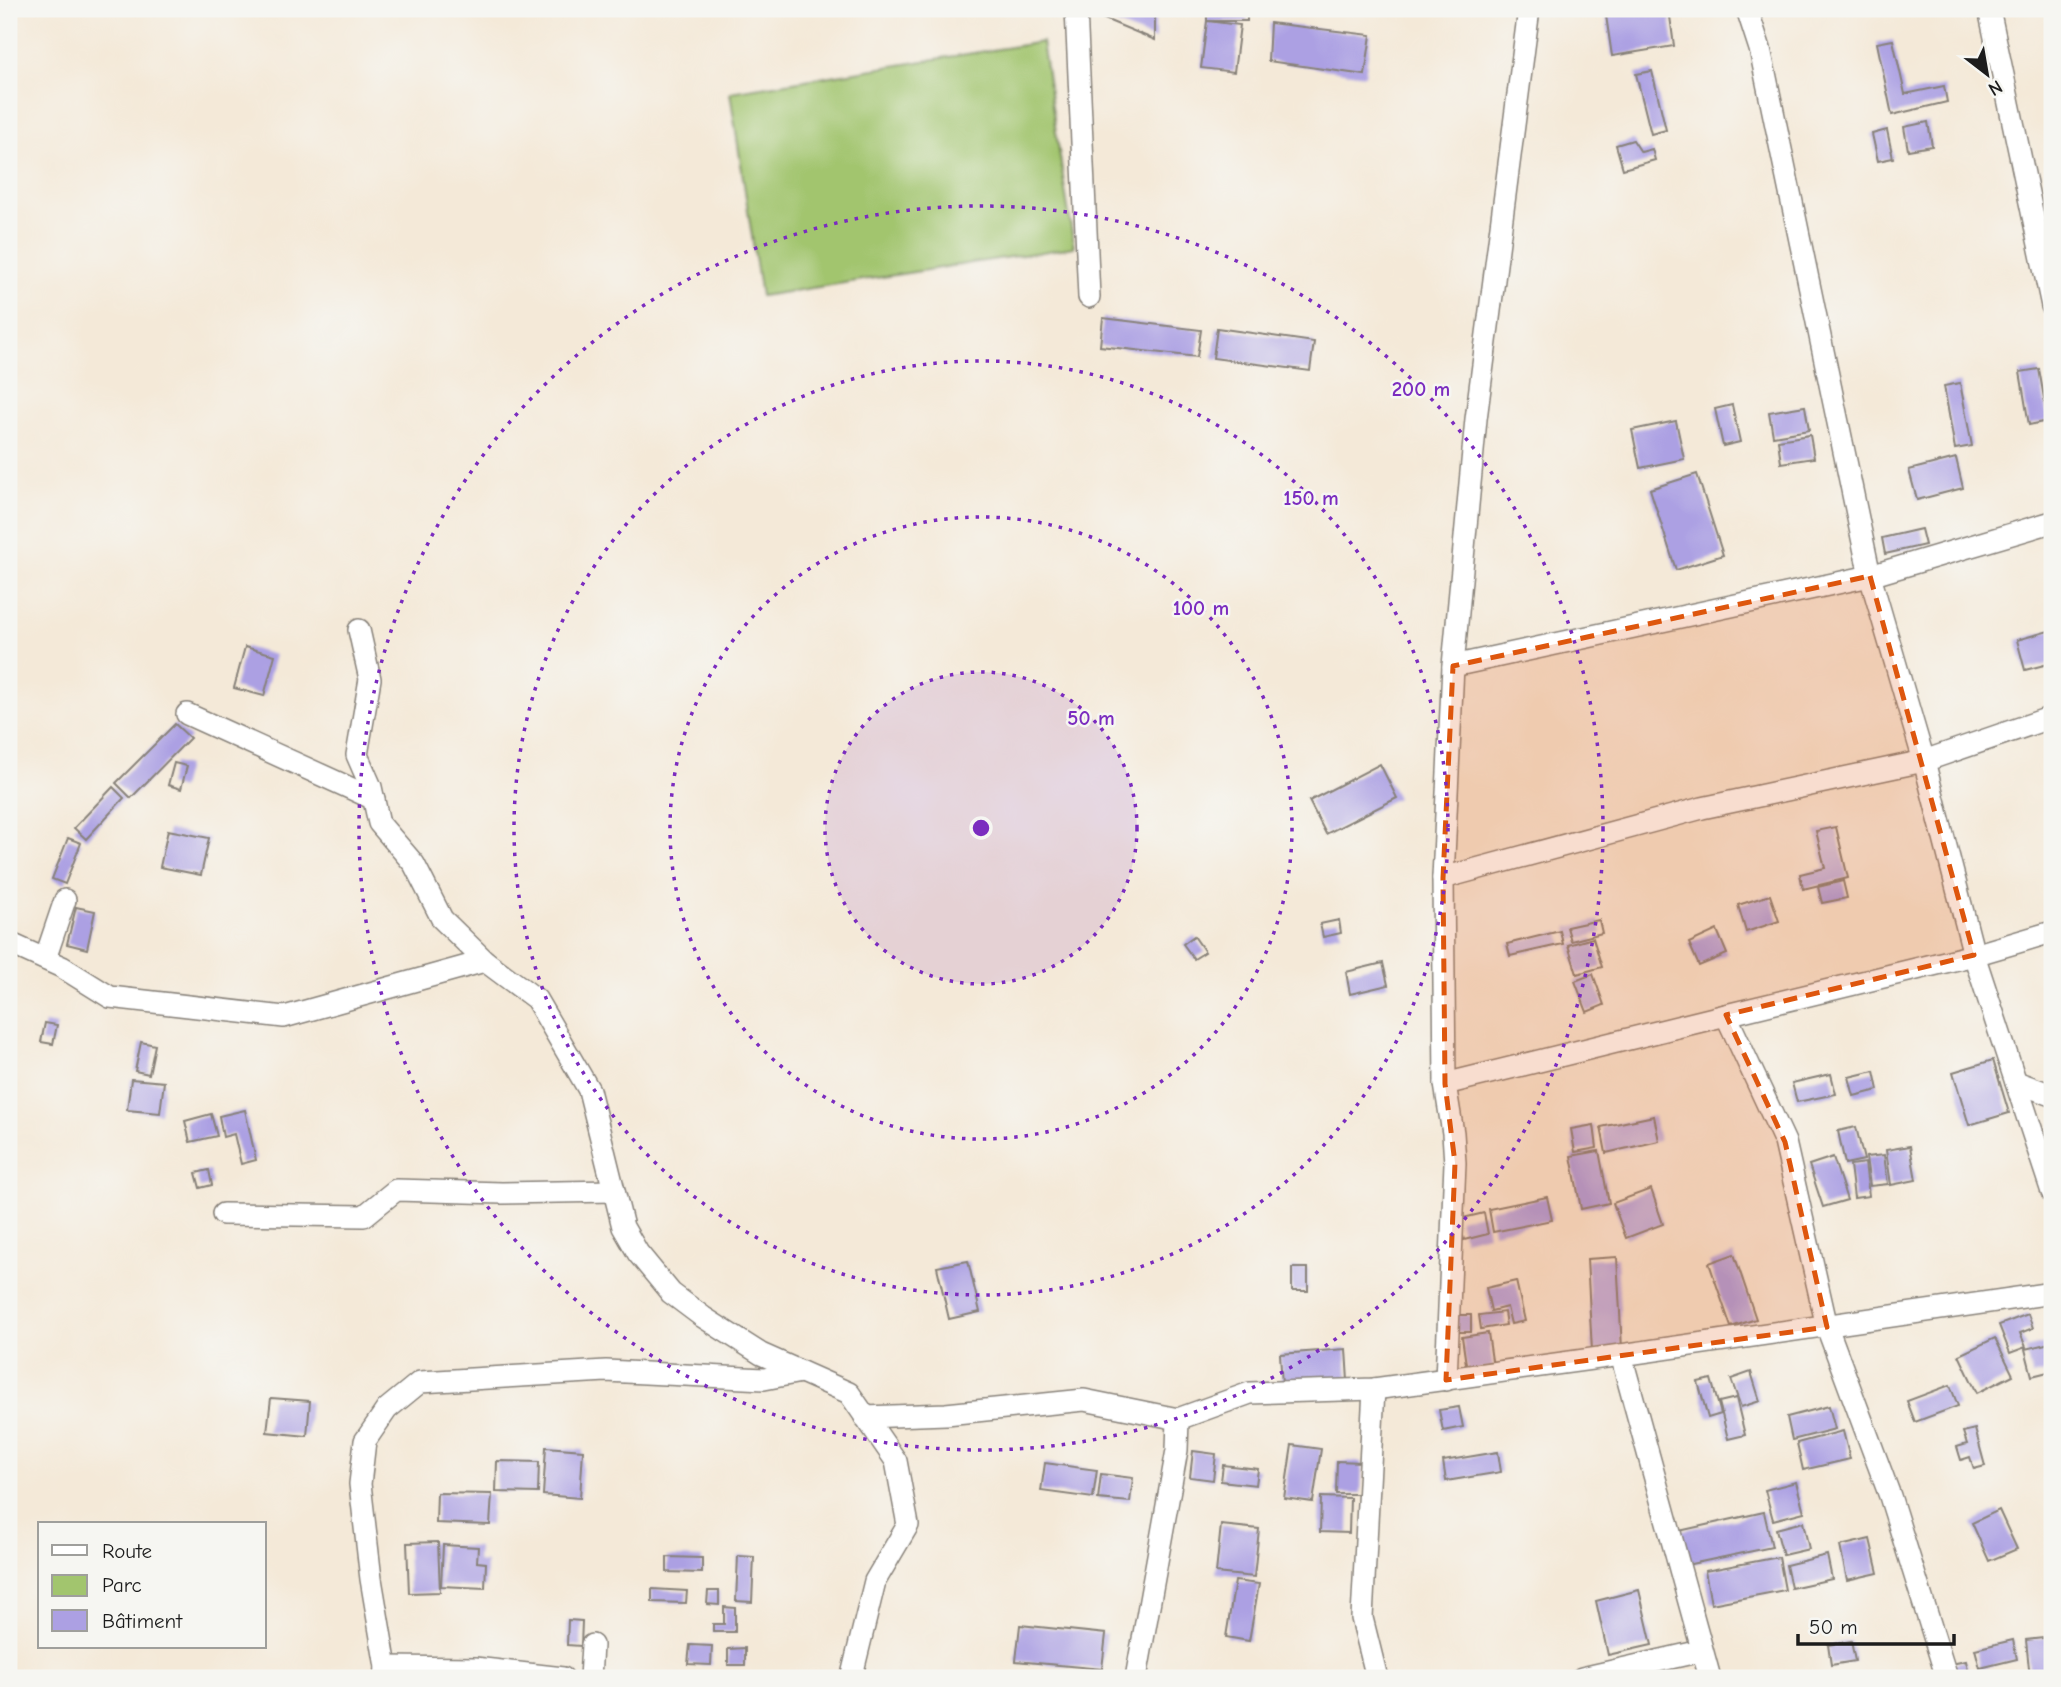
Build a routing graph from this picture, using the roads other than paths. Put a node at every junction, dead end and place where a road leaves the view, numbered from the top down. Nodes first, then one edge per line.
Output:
1 (1076, 9) edge
2 (1529, 9) edge
3 (1747, 9) edge
4 (1989, 9) edge
5 (1090, 297) dead end
6 (2052, 306) edge
7 (2052, 522) edge
8 (1870, 576) junction
9 (359, 630) dead end
10 (1453, 666) junction
11 (187, 714) dead end
12 (2052, 717) edge
13 (1924, 761) junction
14 (374, 799) junction
15 (1443, 878) junction
16 (65, 900) dead end
17 (2052, 932) edge
18 (9, 943) edge
19 (1974, 956) junction
20 (45, 960) junction
21 (485, 961) junction
22 (1726, 1015) junction
23 (2016, 1082) junction
24 (1445, 1084) junction
25 (2052, 1095) edge
26 (614, 1191) junction
27 (2052, 1192) edge
28 (223, 1214) dead end
29 (2052, 1293) edge
30 (1826, 1327) junction
31 (1621, 1354) junction
32 (802, 1372) junction
33 (1446, 1380) junction
34 (1374, 1388) junction
35 (865, 1417) junction
36 (1178, 1419) junction
37 (592, 1645) dead end
38 (1701, 1651) junction
39 (386, 1673) edge
40 (564, 1678) edge
41 (590, 1678) edge
42 (855, 1678) edge
43 (1136, 1678) edge
44 (1377, 1678) edge
45 (1582, 1678) edge
46 (1710, 1678) edge
47 (1947, 1678) edge

1 - 5 street
2 - 10 street
3 - 8 street
4 - 6 street
7 - 8 street
8 - 10 street
8 - 13 street
9 - 14 street
10 - 15 street
11 - 14 street
12 - 13 street
13 - 15 street
13 - 19 street
14 - 21 street
15 - 24 street
16 - 20 street
17 - 19 street
18 - 20 street
19 - 22 street
19 - 23 street
20 - 21 street
21 - 26 street
22 - 24 street
22 - 30 street
23 - 25 street
23 - 27 street
24 - 33 street
26 - 28 street
26 - 32 street
29 - 30 street
30 - 31 street
30 - 47 street
31 - 33 street
31 - 38 street
32 - 35 street
32 - 39 street
33 - 34 street
34 - 36 street
34 - 44 street
35 - 36 street
35 - 42 street
36 - 43 street
37 - 41 street
38 - 45 street
38 - 46 street
39 - 40 street

